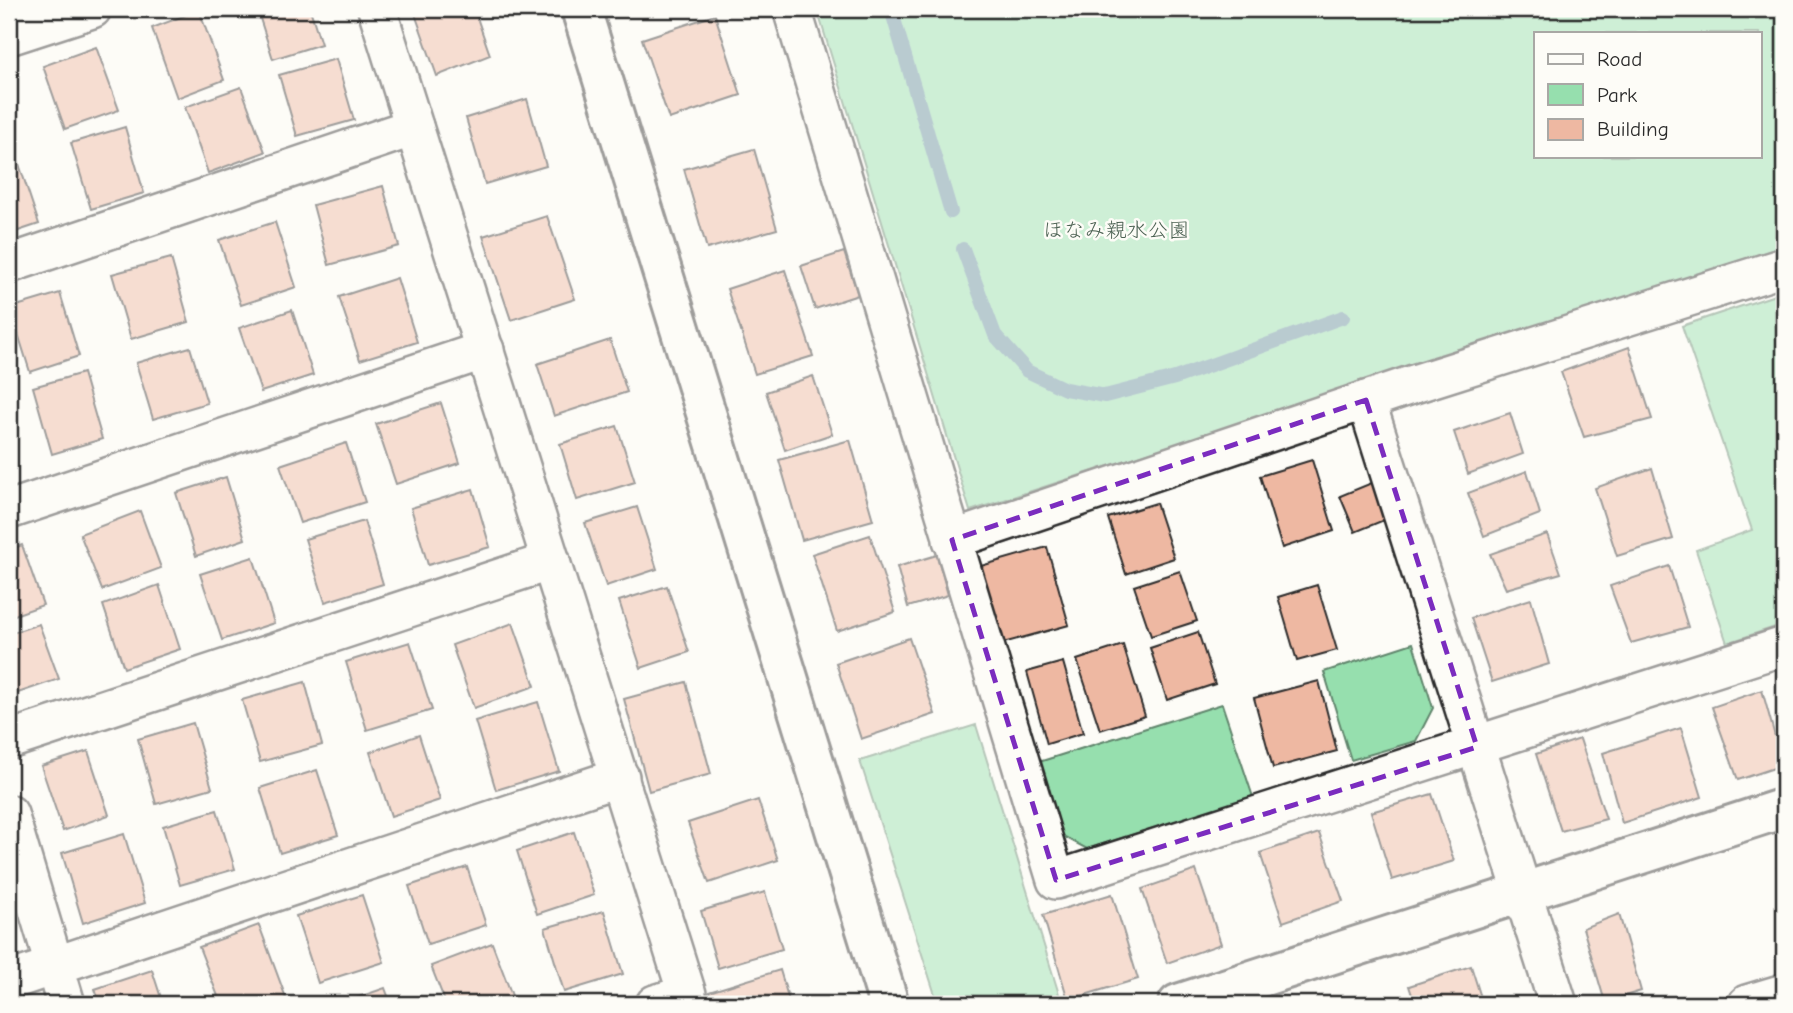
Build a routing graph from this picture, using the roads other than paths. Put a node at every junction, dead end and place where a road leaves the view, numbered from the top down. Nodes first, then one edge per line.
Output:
1 (92, 9) edge
2 (377, 9) edge
3 (581, 9) edge
4 (792, 9) edge
5 (9, 36) edge
6 (414, 127) junction
7 (9, 264) edge
8 (1784, 267) edge
9 (485, 350) junction
10 (1366, 400) junction
11 (9, 510) edge
12 (952, 540) junction
13 (551, 561) junction
14 (1784, 646) edge
15 (9, 740) edge
16 (1477, 747) junction
17 (620, 777) junction
18 (1784, 808) edge
19 (9, 814) edge
20 (1523, 891) junction
21 (54, 965) junction
22 (9, 981) edge
23 (1784, 993) edge
24 (66, 1004) edge
25 (655, 1004) edge
26 (889, 1004) edge
27 (1178, 1004) edge
28 (1558, 1004) edge
29 (1747, 1004) edge

1 - 5 street
2 - 6 street
3 - 26 street
4 - 12 street
6 - 7 street
6 - 9 street
8 - 10 street
9 - 11 street
9 - 13 street
10 - 12 street
10 - 16 street
12 - 16 street
13 - 15 street
13 - 17 street
14 - 16 street
16 - 20 street
17 - 21 street
17 - 25 street
18 - 20 street
19 - 21 street
20 - 27 street
20 - 28 street
21 - 22 street
21 - 24 street
23 - 29 street

